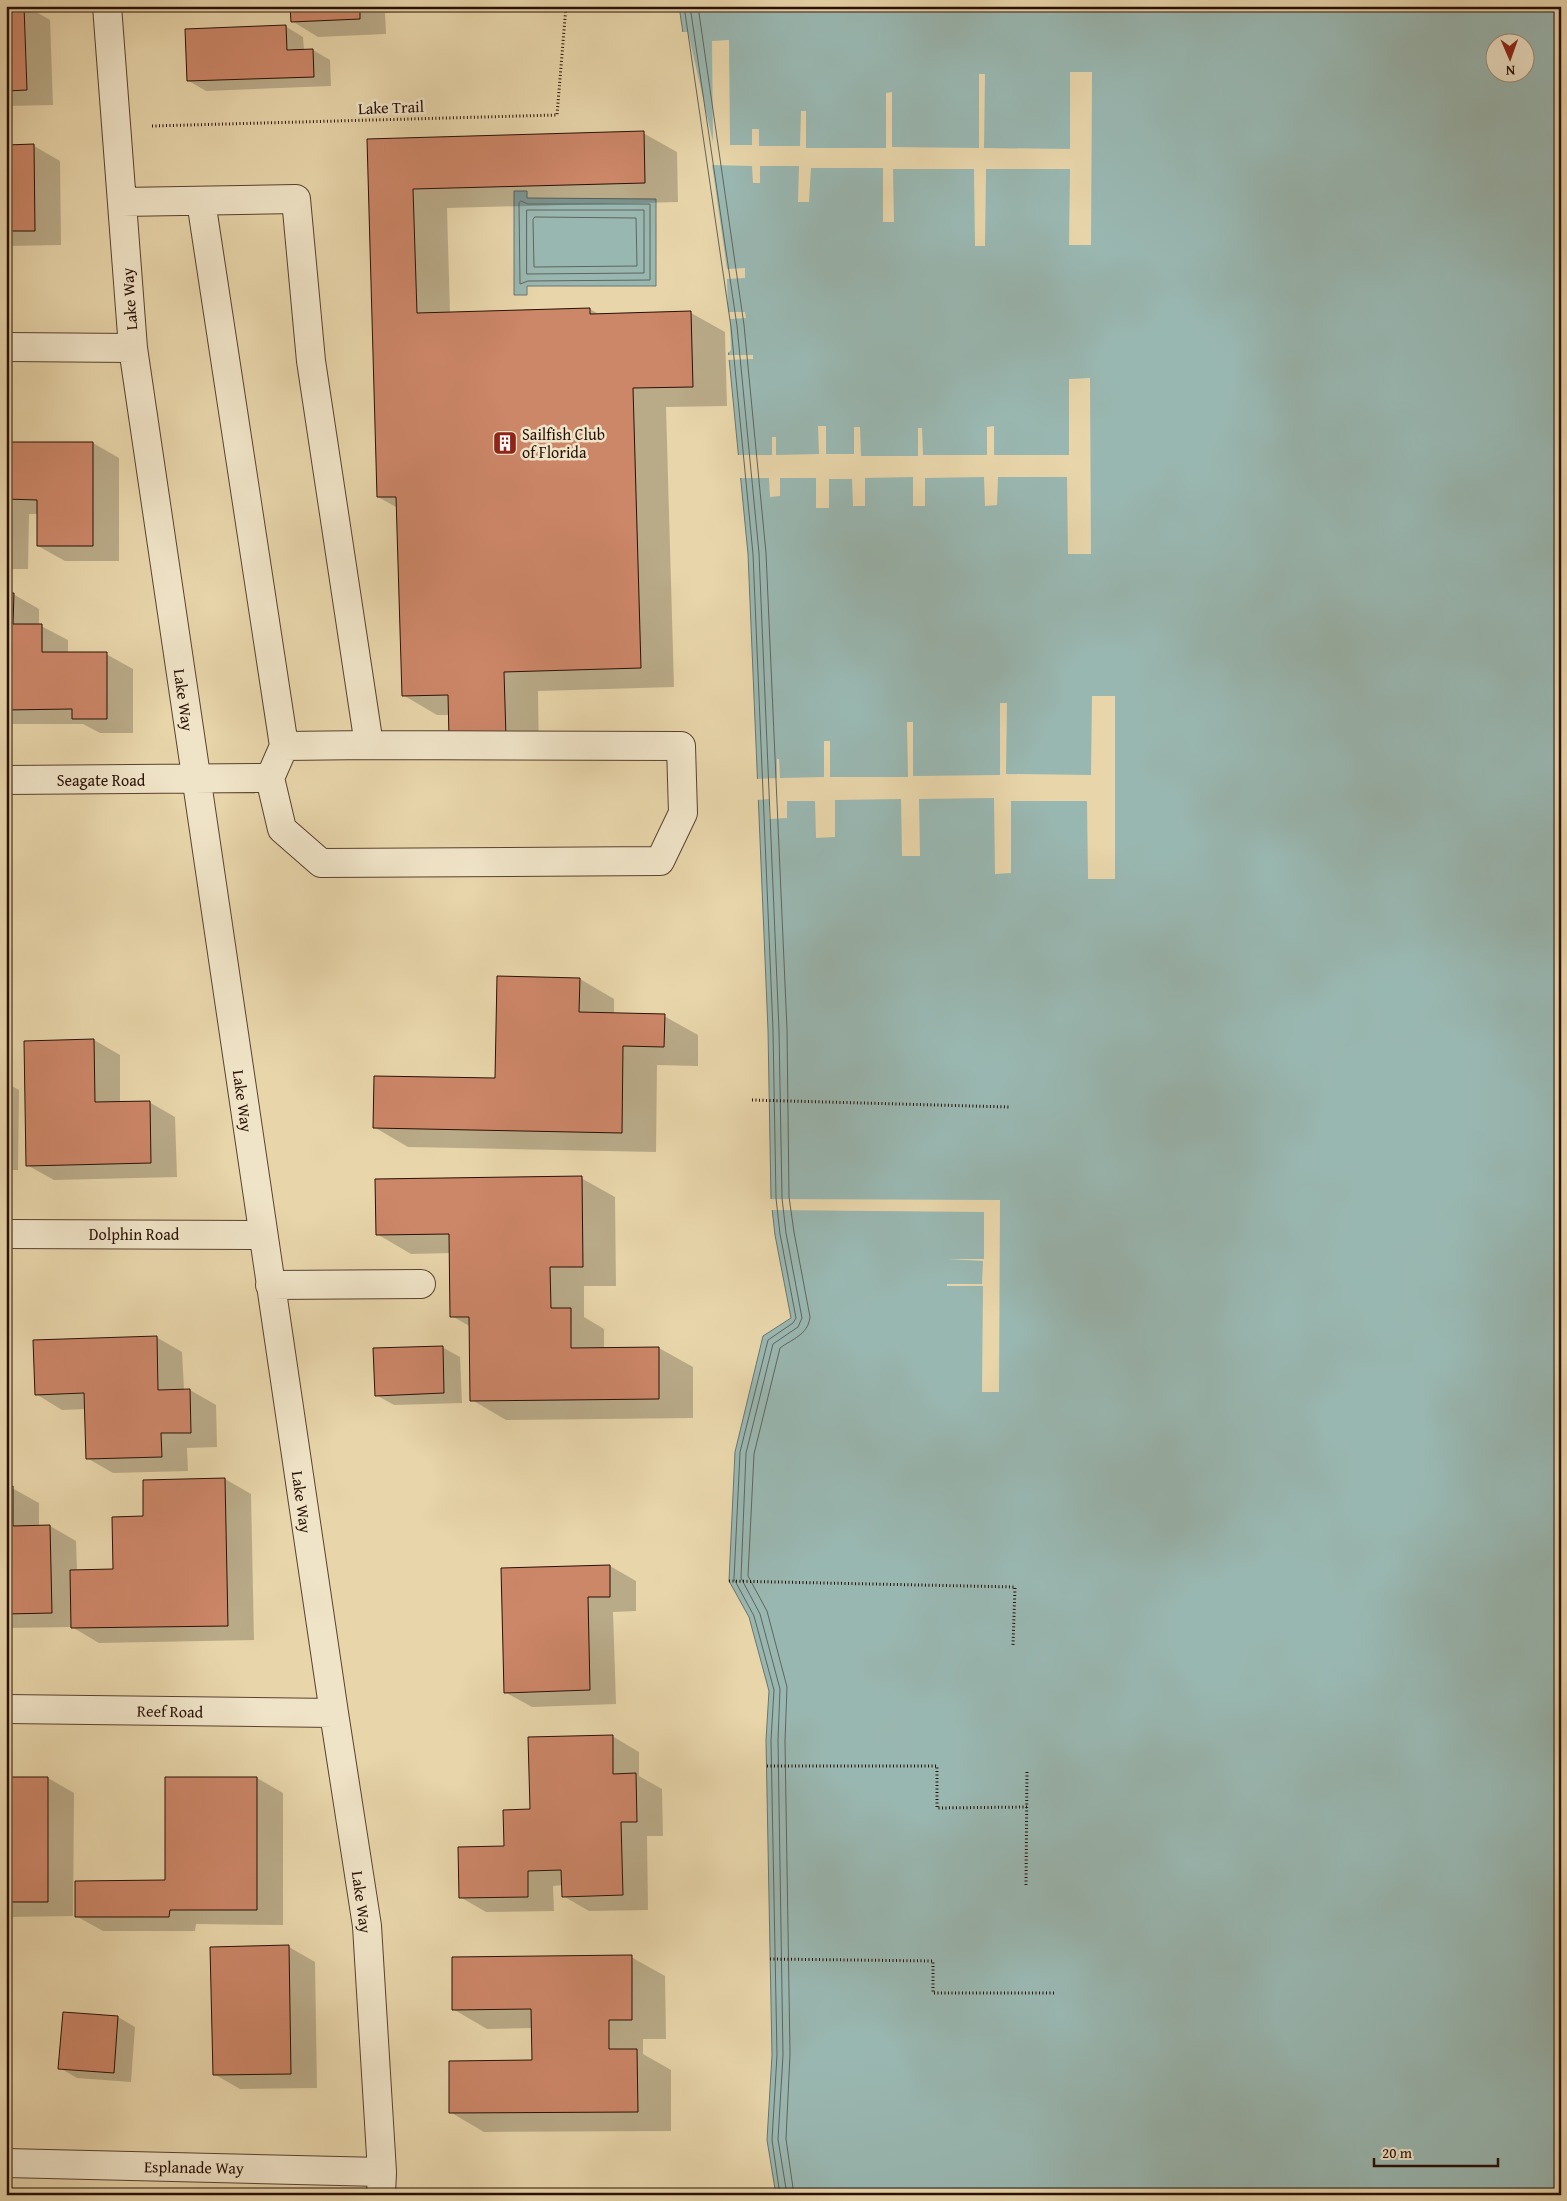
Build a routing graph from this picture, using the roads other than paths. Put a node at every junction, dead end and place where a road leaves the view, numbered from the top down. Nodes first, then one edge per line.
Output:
1 (107, 6) edge
2 (201, 201) junction
3 (122, 202) junction
4 (6, 347) edge
5 (132, 348) junction
6 (369, 745) junction
7 (284, 746) junction
8 (270, 778) junction
9 (6, 780) edge
10 (196, 780) junction
11 (6, 1234) edge
12 (263, 1235) junction
13 (422, 1284) dead end
14 (270, 1285) junction
15 (6, 1710) edge
16 (334, 1713) junction
17 (6, 2163) edge
18 (382, 2183) edge

1 - 3 street, Lake Way
2 - 3 street
2 - 6 street
2 - 7 street
3 - 5 street, Lake Way
4 - 5 street
5 - 10 street, Lake Way
6 - 7 street
6 - 8 street
7 - 8 street
8 - 10 street, Seagate Road
9 - 10 street, Seagate Road
10 - 12 street, Lake Way
11 - 12 street, Dolphin Road
12 - 14 street, Lake Way
13 - 14 street
14 - 16 street, Lake Way
15 - 16 street, Reef Road
16 - 18 street, Lake Way
17 - 18 street, Esplanade Way

